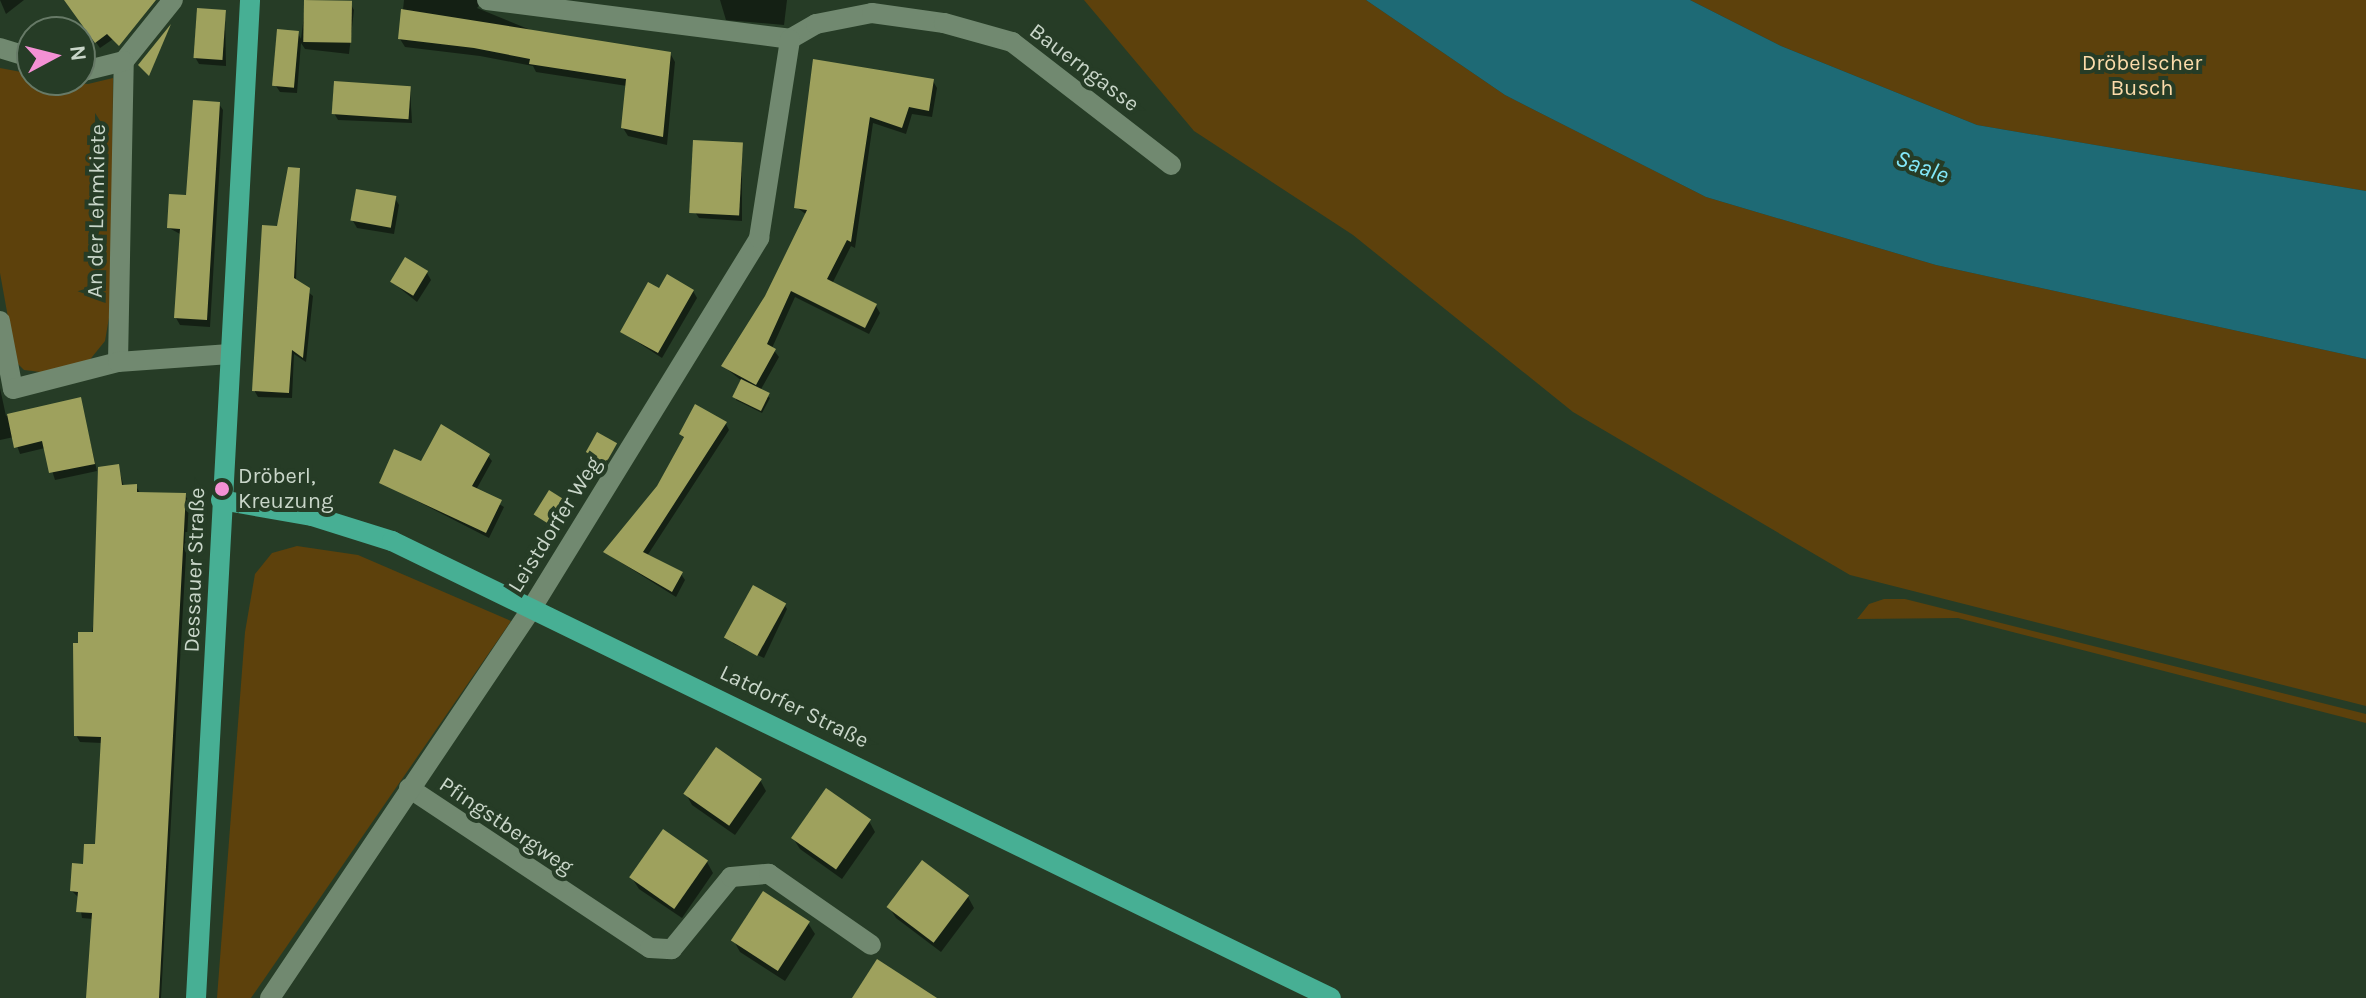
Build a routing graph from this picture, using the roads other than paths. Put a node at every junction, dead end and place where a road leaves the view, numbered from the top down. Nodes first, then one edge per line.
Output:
1 (173, 0) edge
2 (250, 0) edge
3 (487, 0) edge
4 (790, 39) junction
5 (124, 61) junction
6 (96, 68) edge
7 (1171, 165) dead end
8 (0, 321) edge
9 (230, 354) junction
10 (118, 362) junction
11 (7, 391) edge
12 (221, 500) junction
13 (533, 606) junction
14 (409, 788) junction
15 (871, 945) dead end
16 (196, 998) edge
17 (270, 998) edge
18 (1331, 998) edge

1 - 5 street
2 - 9 main road, Dessauer Straße
3 - 4 street
4 - 7 street, Bauerngasse
4 - 13 street, Leistdorfer Weg
5 - 6 street
5 - 10 street, An der Lehmkiete
8 - 11 street
9 - 10 street
9 - 12 main road, Dessauer Straße
10 - 11 street
12 - 13 main road, Latdorfer Straße
12 - 16 main road, Dessauer Straße
13 - 14 street, Leistdorfer Weg
13 - 18 main road, Latdorfer Straße
14 - 15 street, Pfingstbergweg
14 - 17 street, Leistdorfer Weg

